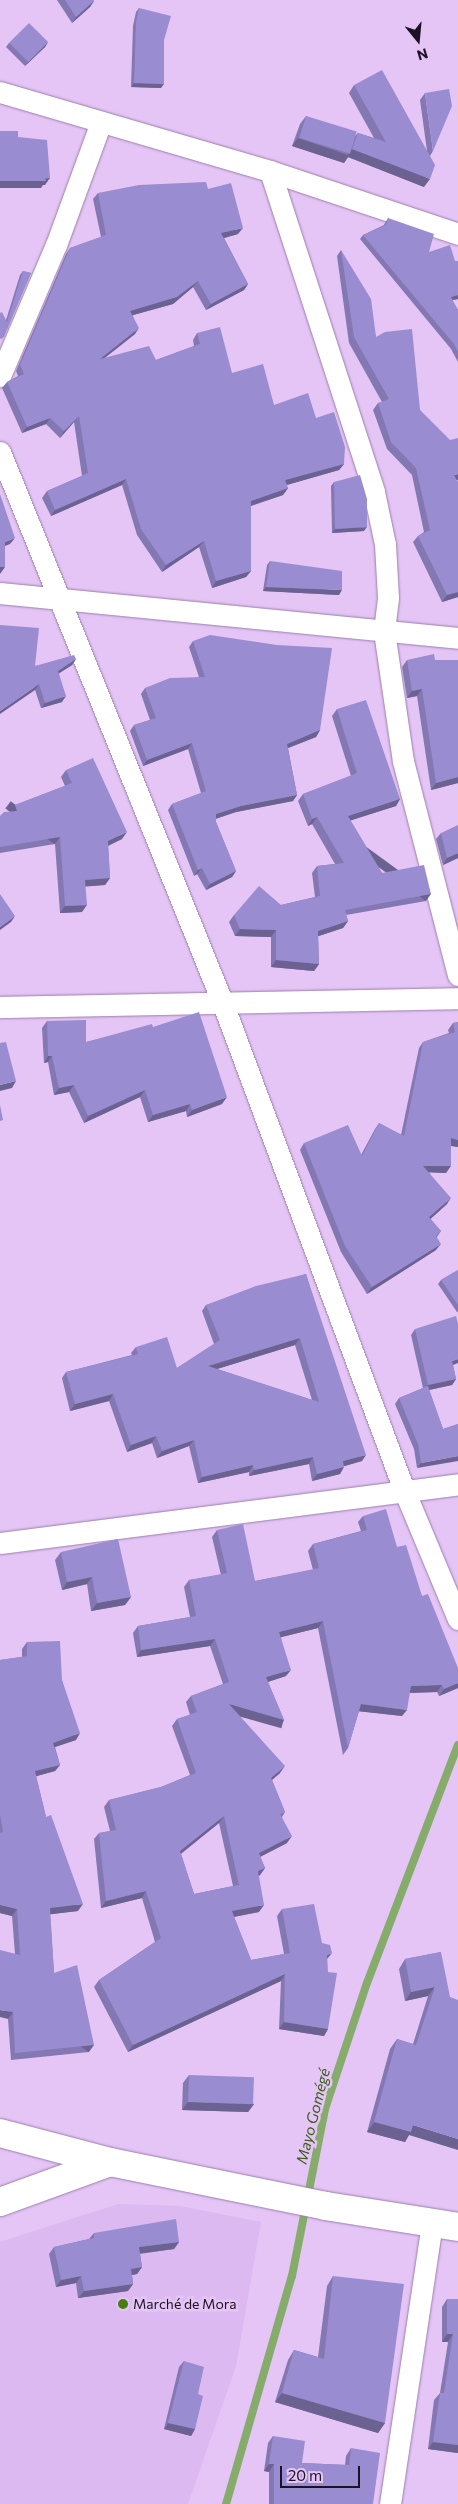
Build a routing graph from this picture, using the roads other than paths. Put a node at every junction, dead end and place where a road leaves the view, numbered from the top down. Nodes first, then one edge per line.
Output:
1 (0, 92) edge
2 (101, 122) junction
3 (270, 171) junction
4 (458, 234) edge
5 (0, 376) edge
6 (0, 452) edge
7 (0, 593) edge
8 (57, 598) junction
9 (384, 631) junction
10 (458, 638) edge
11 (458, 975) edge
12 (458, 998) edge
13 (223, 1004) junction
14 (0, 1007) edge
15 (458, 1484) edge
16 (404, 1490) junction
17 (0, 1543) edge
18 (458, 1619) edge
19 (0, 2133) edge
20 (110, 2162) junction
21 (0, 2202) edge
22 (445, 2224) edge
23 (390, 2504) edge

1 - 2 street
2 - 3 street
2 - 5 street
3 - 4 street
3 - 9 street
6 - 8 street
7 - 8 street
8 - 9 street
8 - 13 street
9 - 10 street
9 - 11 street
12 - 13 street
13 - 14 street
13 - 16 street
15 - 16 street
16 - 17 street
16 - 18 street
19 - 20 main road
20 - 21 main road
20 - 22 main road
22 - 23 street

